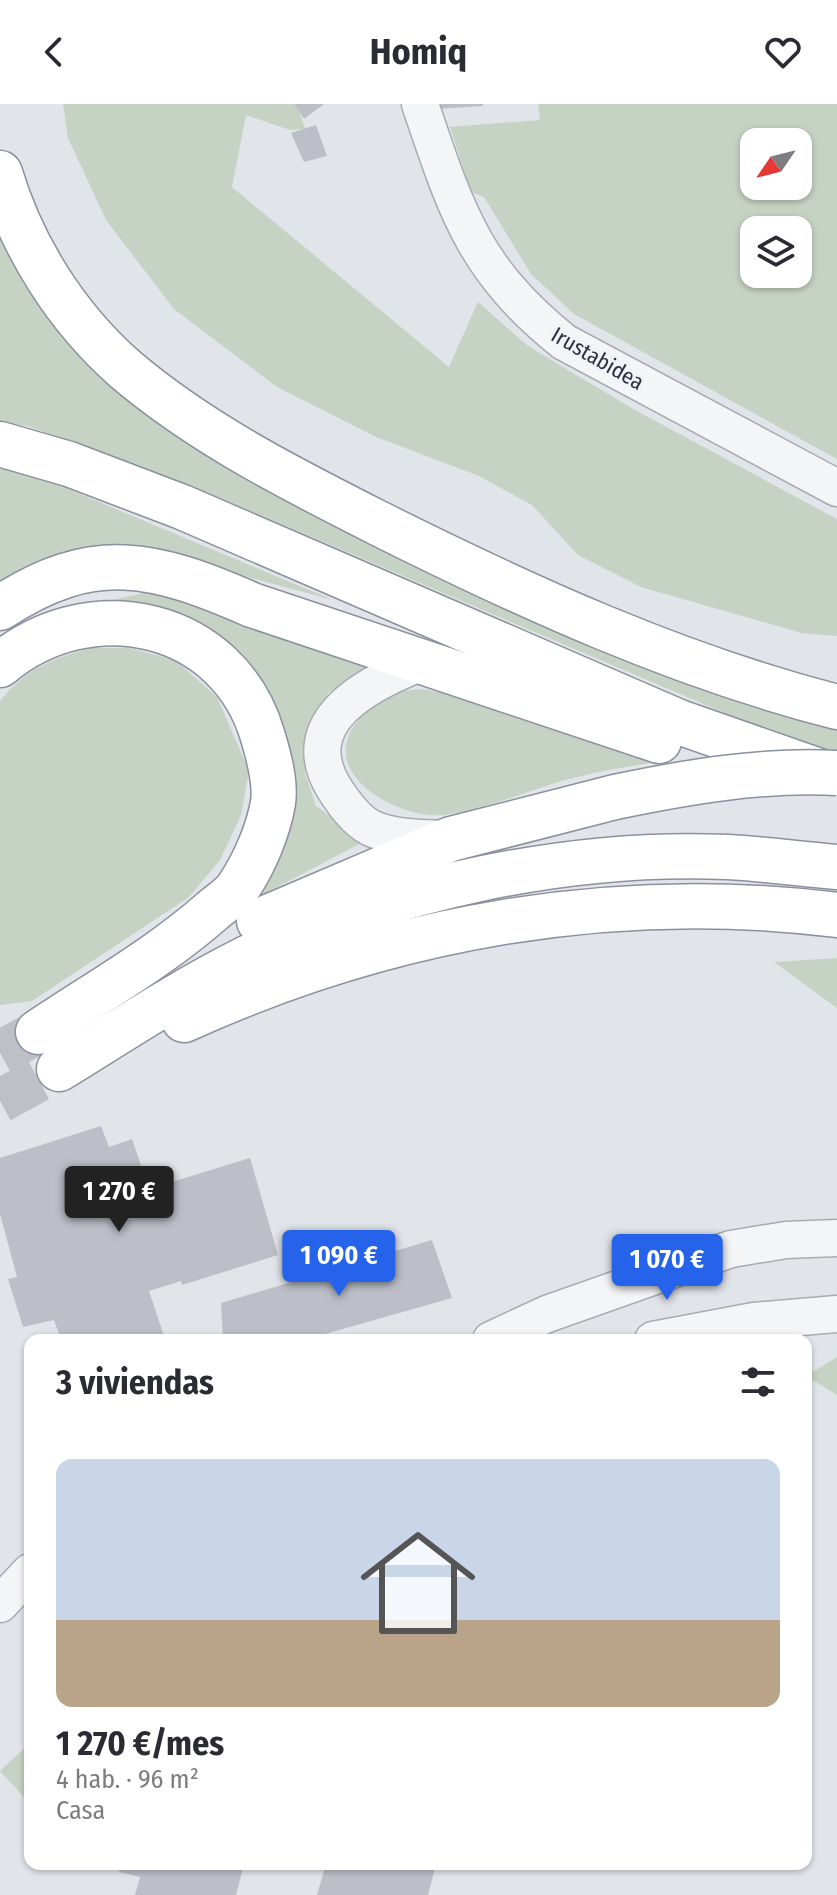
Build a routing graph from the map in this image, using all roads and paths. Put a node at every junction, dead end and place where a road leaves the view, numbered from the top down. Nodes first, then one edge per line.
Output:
1 (420, 104) edge
2 (0, 173) edge
3 (0, 444) edge
4 (837, 488) edge
5 (545, 601) junction
6 (0, 608) edge
7 (420, 663) junction
8 (0, 665) edge
9 (837, 679) edge
10 (837, 707) edge
11 (837, 775) edge
12 (837, 790) edge
13 (451, 839) junction
14 (837, 867) edge
15 (837, 915) edge
16 (48, 1050) junction
17 (837, 1238) edge
18 (837, 1314) edge
19 (504, 1334) edge
20 (685, 1334) edge
21 (24, 1578) edge
22 (0, 1604) edge

1 - 4 street, Irustabidea
2 - 5 highway
3 - 11 highway
5 - 9 highway
5 - 10 highway
6 - 7 highway
7 - 12 highway
7 - 13 street
8 - 16 highway
11 - 13 highway, bridge
13 - 16 highway
14 - 16 highway
15 - 16 highway
17 - 19 street
18 - 20 street
21 - 22 street

